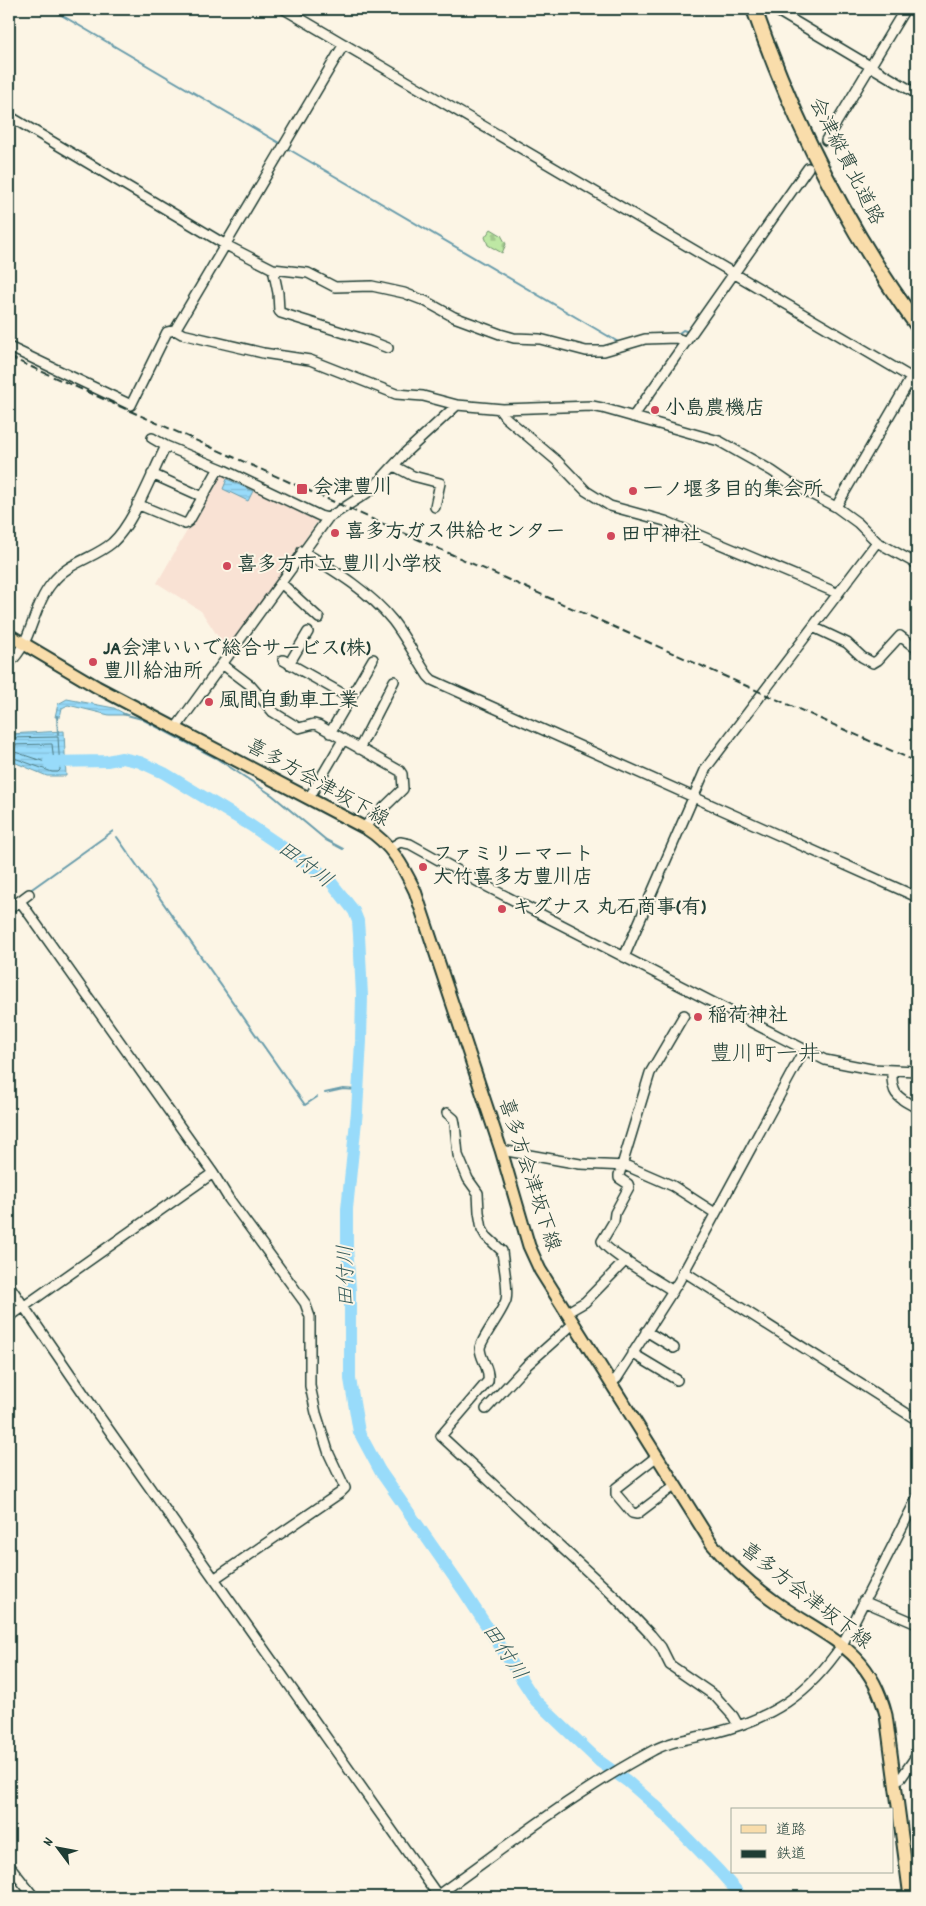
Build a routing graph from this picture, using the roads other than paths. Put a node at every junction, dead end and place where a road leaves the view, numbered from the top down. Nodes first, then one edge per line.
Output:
1 (284, 9) edge
2 (754, 9) edge
3 (762, 9) edge
4 (774, 9) edge
5 (905, 9) edge
6 (783, 11) edge
7 (344, 44) junction
8 (869, 67) junction
9 (917, 94) edge
10 (9, 116) edge
11 (826, 140) tunnel mouth
12 (808, 168) tunnel mouth
13 (226, 245) junction
14 (273, 269) junction
15 (733, 273) junction
16 (917, 315) edge
17 (917, 324) edge
18 (175, 330) junction
19 (685, 341) junction
20 (9, 347) edge
21 (388, 348) dead end
22 (914, 380) edge
23 (457, 405) junction
24 (499, 409) junction
25 (633, 417) junction
26 (152, 438) dead end
27 (166, 446) junction
28 (394, 466) junction
29 (219, 468) junction
30 (152, 474) junction
31 (203, 497) junction
32 (137, 504) junction
33 (436, 506) dead end
34 (836, 506) junction
35 (328, 518) junction
36 (877, 542) junction
37 (302, 551) junction
38 (917, 564) edge
39 (280, 583) junction
40 (838, 594) junction
41 (320, 618) dead end
42 (813, 627) junction
43 (308, 632) dead end
44 (9, 635) edge
45 (23, 644) junction
46 (917, 649) edge
47 (373, 659) dead end
48 (9, 663) edge
49 (222, 664) junction
50 (394, 681) dead end
51 (350, 698) junction
52 (175, 729) junction
53 (330, 733) junction
54 (343, 740) junction
55 (359, 749) junction
56 (308, 798) junction
57 (695, 798) junction
58 (364, 828) junction
59 (390, 848) junction
60 (29, 894) dead end
61 (917, 897) edge
62 (20, 901) junction
63 (9, 909) edge
64 (624, 957) junction
65 (684, 1015) dead end
66 (804, 1050) junction
67 (892, 1070) junction
68 (917, 1071) edge
69 (917, 1108) edge
70 (447, 1113) dead end
71 (501, 1150) junction
72 (621, 1165) junction
73 (212, 1173) junction
74 (715, 1213) junction
75 (626, 1260) junction
76 (683, 1271) junction
77 (9, 1285) edge
78 (673, 1291) junction
79 (24, 1306) junction
80 (566, 1313) junction
81 (9, 1317) edge
82 (573, 1324) junction
83 (646, 1331) junction
84 (674, 1348) dead end
85 (632, 1353) junction
86 (677, 1380) dead end
87 (611, 1384) junction
88 (486, 1409) dead end
89 (917, 1420) edge
90 (656, 1457) junction
91 (674, 1486) junction
92 (917, 1498) edge
93 (214, 1579) junction
94 (863, 1600) junction
95 (917, 1624) edge
96 (842, 1645) junction
97 (738, 1725) junction
98 (917, 1755) edge
99 (895, 1781) junction
100 (9, 1865) edge
101 (34, 1897) edge
102 (437, 1897) edge
103 (910, 1897) edge

1 - 7 street
2 - 17 highway, 会津縦貫北道路
3 - 16 highway, 会津縦貫北道路
4 - 6 street
5 - 8 street
6 - 8 street
7 - 13 street
7 - 15 street
8 - 9 street
8 - 11 street
10 - 13 street
12 - 15 street
13 - 14 street
13 - 18 street
14 - 19 street
14 - 21 street
15 - 19 street
15 - 22 street
18 - 20 street
18 - 23 street
19 - 25 street
22 - 34 street
23 - 24 street
23 - 28 street
24 - 25 street
24 - 40 street
25 - 34 street
26 - 27 street
27 - 29 street
27 - 30 street
28 - 33 street
28 - 35 street
29 - 31 street
29 - 35 street
30 - 31 street
30 - 32 street
31 - 32 street
32 - 45 street
34 - 36 street
35 - 37 street
36 - 38 street
36 - 40 street
37 - 39 street
37 - 57 street
39 - 41 street
39 - 49 street
40 - 42 street
42 - 46 street
42 - 57 street
43 - 51 street
44 - 45 main road, 喜多方会津坂下線
45 - 48 street
45 - 52 main road, 喜多方会津坂下線
47 - 51 street
49 - 52 street
49 - 53 street
50 - 55 street
51 - 53 street
52 - 56 main road, 喜多方会津坂下線
53 - 54 street
54 - 55 street
54 - 56 street
55 - 58 street
56 - 58 main road, 喜多方会津坂下線
57 - 61 street
57 - 64 street
58 - 59 main road, 喜多方会津坂下線
59 - 64 street
59 - 71 main road, 喜多方会津坂下線
60 - 62 street
62 - 63 street
62 - 73 street
64 - 66 street
65 - 72 street
66 - 67 street
66 - 74 street
67 - 68 street
67 - 69 street
70 - 97 street
71 - 72 street
71 - 80 main road, 喜多方会津坂下線
72 - 74 street
72 - 75 street
73 - 79 street
73 - 93 street
74 - 76 street
75 - 78 street
75 - 80 street
76 - 78 street
76 - 89 street
77 - 79 street
78 - 83 street
79 - 81 street
79 - 93 street
80 - 82 main road, 喜多方会津坂下線
82 - 87 main road, 喜多方会津坂下線
82 - 88 street
83 - 84 street
83 - 85 street
85 - 86 street
85 - 87 street
87 - 90 main road, 喜多方会津坂下線
90 - 91 main road, 喜多方会津坂下線
90 - 91 street
91 - 96 main road, 喜多方会津坂下線
92 - 94 street
93 - 102 street
94 - 95 street
94 - 96 street
96 - 97 street
96 - 99 main road, 喜多方会津坂下線
97 - 102 street
98 - 99 street
99 - 103 main road, 喜多方会津坂下線
100 - 101 street

